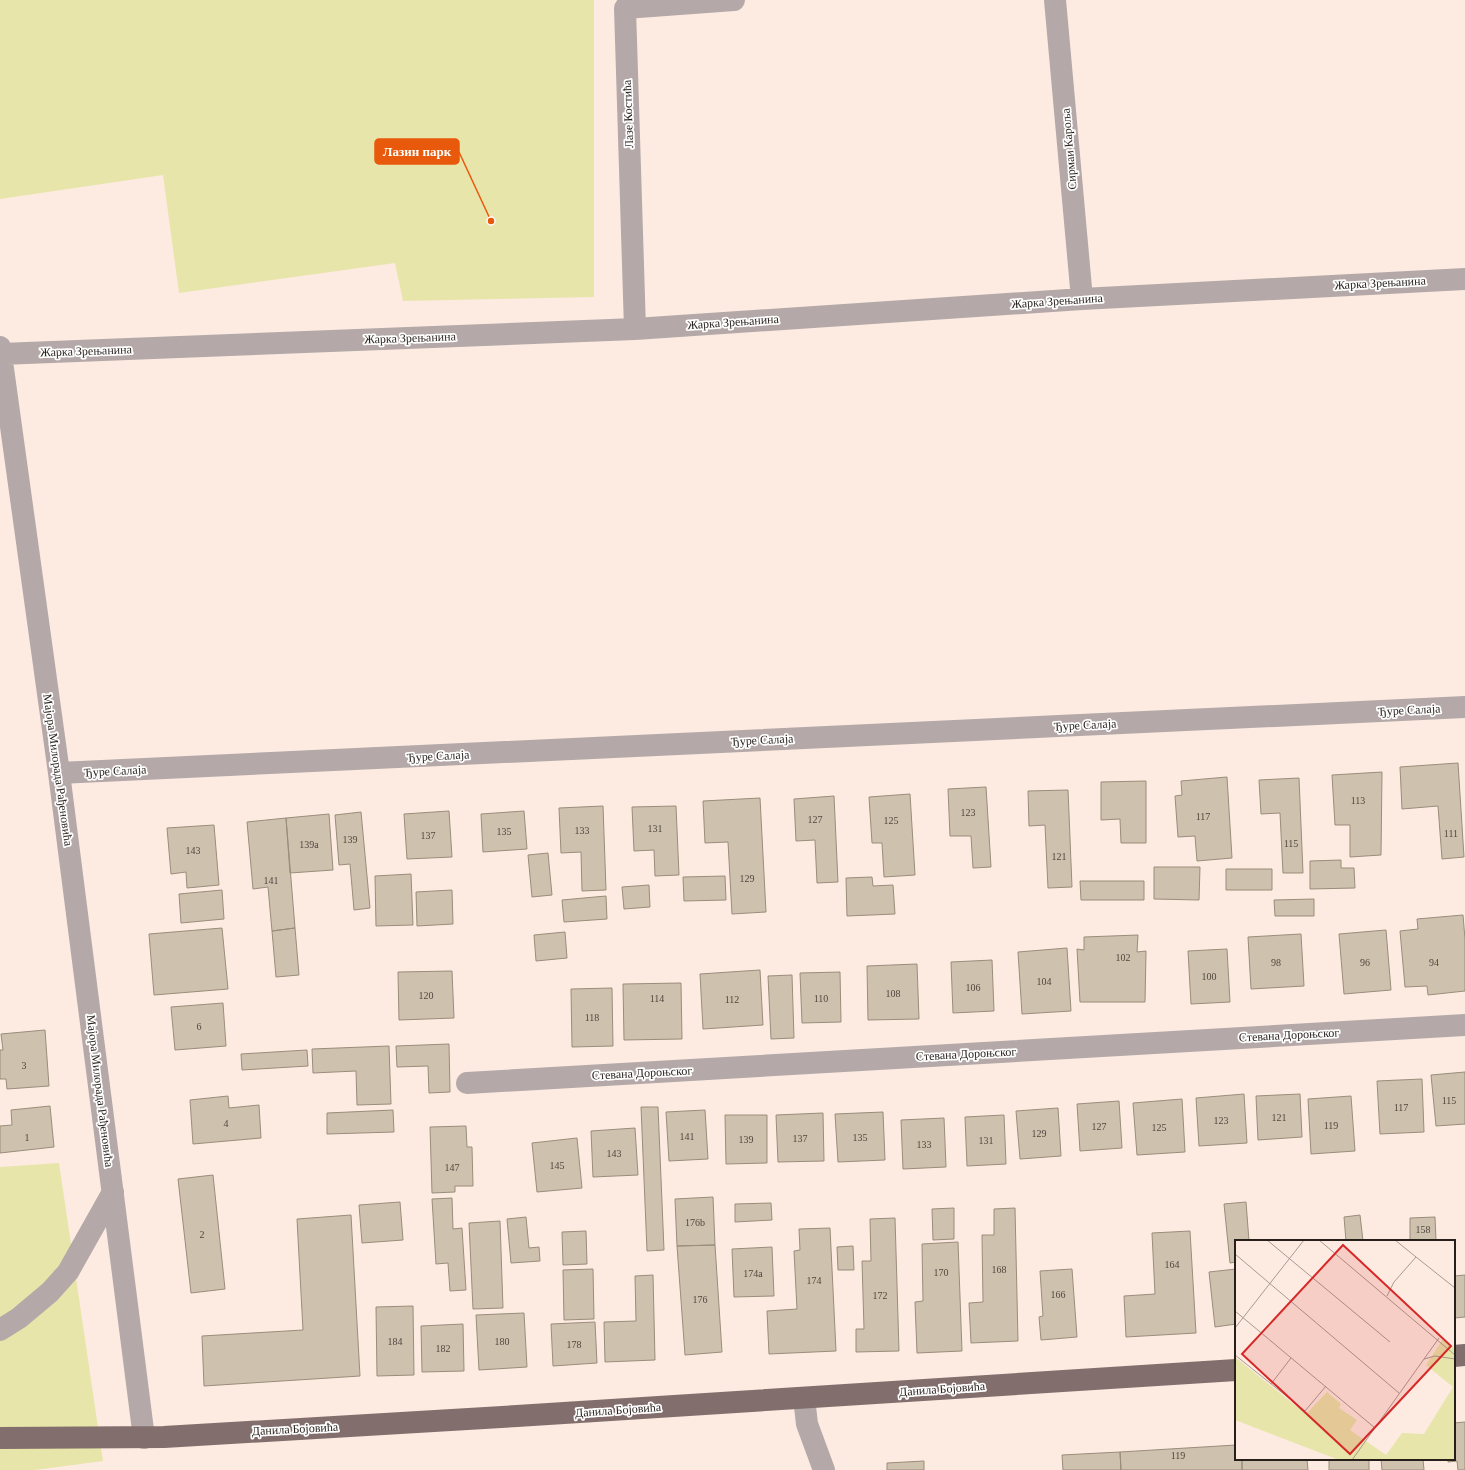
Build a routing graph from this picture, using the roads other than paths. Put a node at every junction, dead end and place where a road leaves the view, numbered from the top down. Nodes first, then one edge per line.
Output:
1 (734, 0) edge
2 (1055, 0) edge
3 (1465, 279) edge
4 (1082, 299) junction
5 (635, 329) junction
6 (0, 351) edge
7 (1465, 707) edge
8 (59, 773) junction
9 (1465, 1025) edge
10 (467, 1083) dead end
11 (113, 1192) junction
12 (0, 1330) edge
13 (1465, 1355) edge
14 (1455, 1356) edge
15 (1235, 1370) edge
16 (804, 1398) junction
17 (0, 1438) edge
18 (144, 1438) junction
19 (824, 1470) edge

1 - 5 street, Лазе Костића
2 - 4 street, Сирмаи Кароља
3 - 4 street, Жарка Зрењанина
4 - 5 street, Жарка Зрењанина
5 - 6 street, Жарка Зрењанина
6 - 8 street, Мајора Милорада Рађеновића
7 - 8 street, Ђуре Салаја
8 - 11 street, Мајора Милорада Рађеновића
9 - 10 street, Стевана Дороњског
11 - 12 street
11 - 18 street, Мајора Милорада Рађеновића
13 - 14 main road
15 - 16 main road, Данила Бојовића
16 - 18 main road, Данила Бојовића
16 - 19 street
17 - 18 main road, Данила Бојовића

